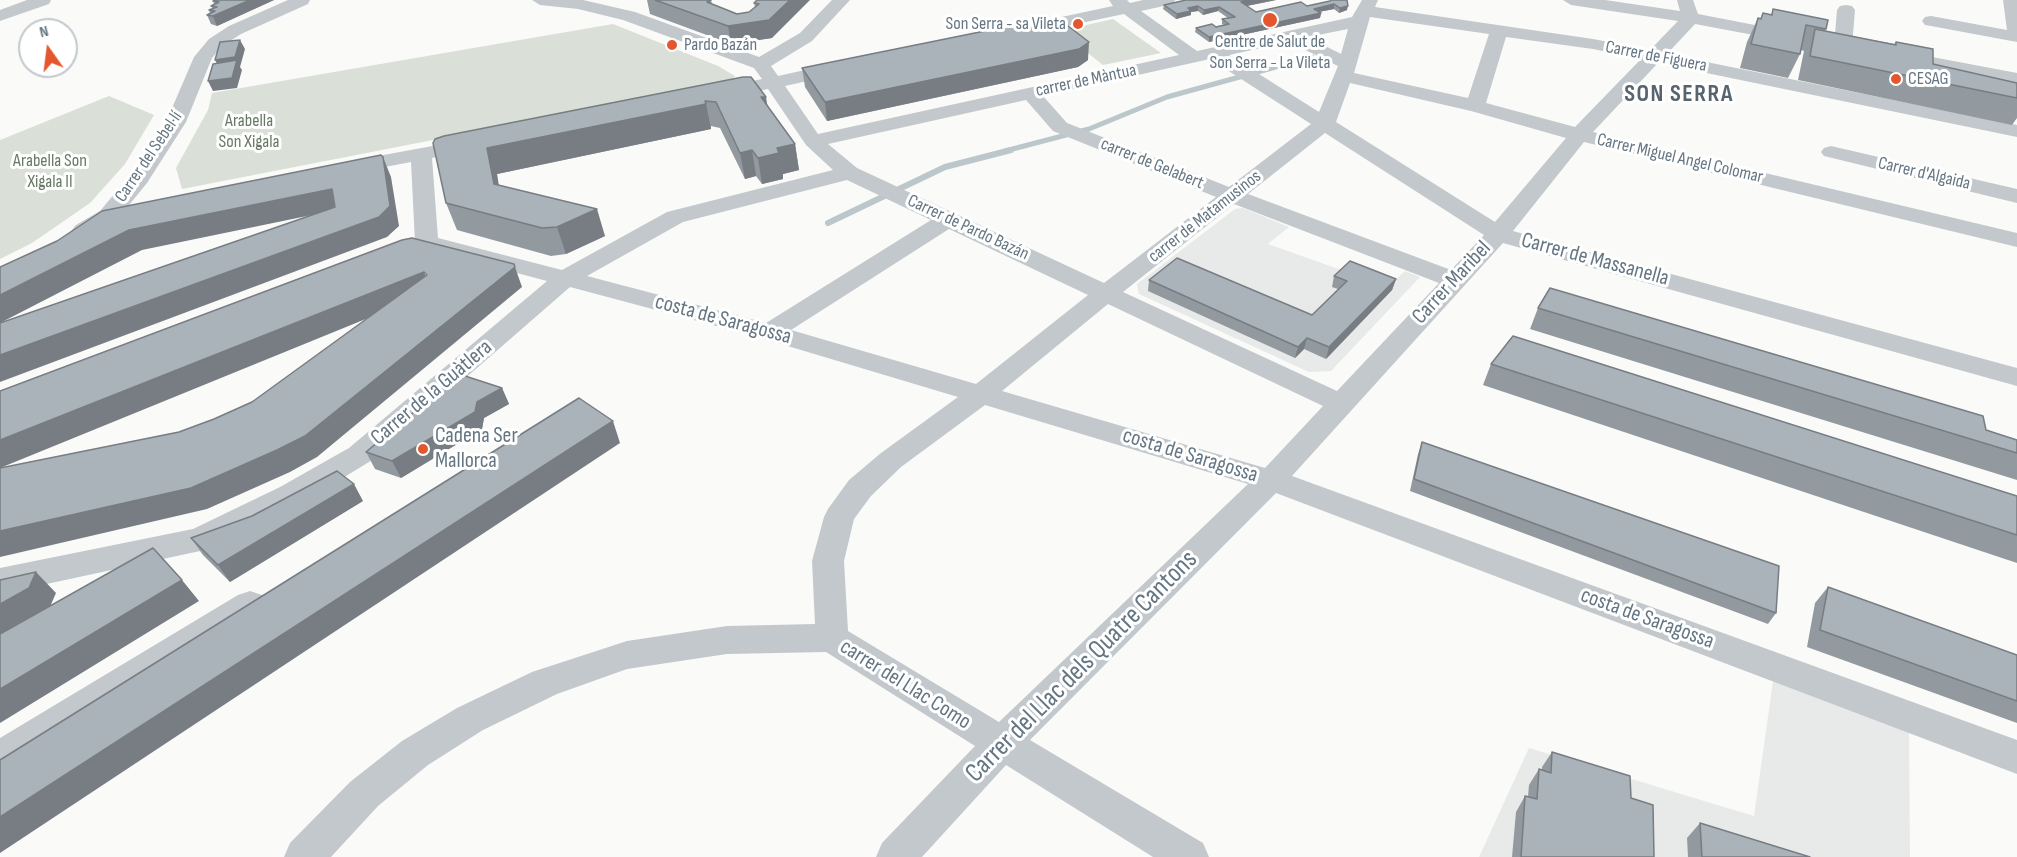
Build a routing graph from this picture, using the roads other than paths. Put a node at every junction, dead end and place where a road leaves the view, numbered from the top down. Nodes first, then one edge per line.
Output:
1 (43, 0) edge
2 (302, 0) edge
3 (540, 0) edge
4 (610, 0) edge
5 (1167, 0) edge
6 (1571, 0) edge
7 (2012, 0) edge
8 (845, 2) edge
9 (1120, 4) edge
10 (1688, 9) edge
11 (1846, 10) dead end
12 (1364, 11) edge
13 (0, 16) edge
14 (629, 16) junction
15 (1931, 21) dead end
16 (1499, 30) junction
17 (2017, 32) edge
18 (1003, 34) edge
19 (1291, 36) junction
20 (1213, 53) junction
21 (1878, 53) edge
22 (1654, 56) junction
23 (1193, 57) junction
24 (862, 63) edge
25 (1345, 70) junction
26 (766, 73) junction
27 (2017, 79) edge
28 (1030, 93) junction
29 (698, 98) edge
30 (1475, 106) junction
31 (1324, 123) junction
32 (2017, 131) edge
33 (1579, 135) junction
34 (813, 141) junction
35 (456, 147) edge
36 (1831, 152) dead end
37 (421, 154) junction
38 (327, 172) edge
39 (849, 173) junction
40 (1233, 196) junction
41 (2017, 196) edge
42 (143, 209) edge
43 (108, 216) junction
44 (949, 219) junction
45 (1498, 234) junction
46 (69, 238) edge
47 (2017, 240) edge
48 (566, 278) junction
49 (1455, 280) junction
50 (1105, 294) junction
51 (770, 332) junction
52 (2017, 377) edge
53 (982, 393) junction
54 (1341, 404) junction
55 (1271, 480) junction
56 (0, 581) edge
57 (272, 591) edge
58 (831, 638) junction
59 (1001, 744) junction
60 (2017, 756) edge
61 (0, 758) edge
62 (304, 857) edge
63 (896, 857) edge
64 (1189, 857) edge

1 - 13 street
2 - 43 street, Carrer del Sebel·lí
3 - 14 street
4 - 14 street
5 - 9 street
6 - 10 street
7 - 17 street
8 - 26 street
9 - 18 street
9 - 23 street
10 - 11 street
10 - 22 street, Carrer Maribel
12 - 16 street, Carrer de Figuera
12 - 19 street, carrer de Màntua
12 - 25 street, carrer de Matamusinos
14 - 26 street
15 - 17 street
16 - 22 street, Carrer de Figuera
16 - 30 street
19 - 20 street, carrer de Màntua
19 - 25 street, Carrer Miguel Angel Colomar
20 - 23 street, carrer de Màntua
20 - 31 street, Carrer de Massanella
21 - 27 street
22 - 32 street, Carrer de Figuera
22 - 33 street, Carrer Maribel
23 - 28 street, carrer de Màntua
24 - 26 street
25 - 30 street, Carrer Miguel Angel Colomar
25 - 31 street, carrer de Matamusinos
26 - 29 street
26 - 34 street, Carrer de Pardo Bazán
28 - 34 street, carrer de Màntua
28 - 40 street, carrer de Gelabert
30 - 33 street, Carrer Miguel Angel Colomar
31 - 40 street, carrer de Matamusinos
31 - 45 street, Carrer de Massanella
33 - 45 street, Carrer Maribel
33 - 47 street, Carrer Miguel Angel Colomar
34 - 39 street, Carrer de Pardo Bazán
35 - 37 street
36 - 41 street, Carrer d'Algaida
37 - 38 street
37 - 48 street, costa de Saragossa
39 - 44 street, Carrer de Pardo Bazán
39 - 48 street, Carrer de la Guàtlera
40 - 49 street, carrer de Gelabert
40 - 50 street, carrer de Matamusinos
42 - 43 street
43 - 46 street, Carrer del Sebel·lí
44 - 50 street, Carrer de Pardo Bazán
44 - 51 street
45 - 49 street, Carrer Maribel
45 - 52 street, Carrer de Massanella
48 - 51 street, costa de Saragossa
48 - 56 street, Carrer de la Guàtlera
49 - 54 street, Carrer Maribel
50 - 53 street, carrer de Matamusinos
50 - 54 street, Carrer de Pardo Bazán
51 - 53 street, costa de Saragossa
53 - 55 street, costa de Saragossa
53 - 58 street, carrer del Llac Como
54 - 55 street, Carrer Maribel
55 - 59 street, Carrer del Llac dels Quatre Cantons
55 - 60 street, costa de Saragossa
57 - 61 street
58 - 59 street, carrer del Llac Como
58 - 62 street
59 - 63 street, Carrer del Llac dels Quatre Cantons
59 - 64 street, carrer del Llac Como

